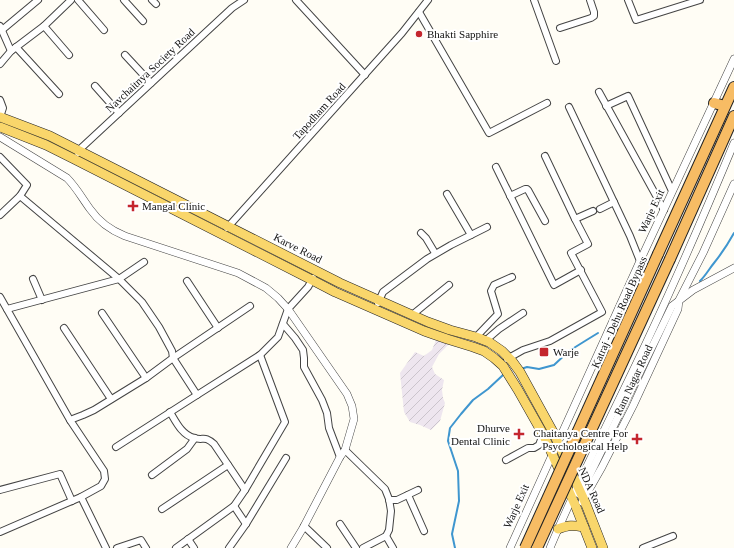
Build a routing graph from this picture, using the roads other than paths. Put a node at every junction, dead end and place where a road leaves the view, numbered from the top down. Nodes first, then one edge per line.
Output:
1 (38, 0) edge
2 (72, 0) edge
3 (78, 0) edge
4 (124, 0) edge
5 (244, 0) edge
6 (296, 0) edge
7 (428, 0) edge
8 (534, 0) edge
9 (590, 0) edge
10 (628, 0) edge
11 (700, 0) edge
12 (419, 12) junction
13 (143, 21) dead end
14 (44, 26) junction
15 (1, 28) edge
16 (560, 28) dead end
17 (104, 30) dead end
18 (16, 47) junction
19 (11, 51) junction
20 (69, 55) dead end
21 (125, 55) dead end
22 (734, 59) edge
23 (556, 61) dead end
24 (0, 64) edge
25 (365, 75) junction
26 (151, 83) junction
27 (95, 86) dead end
28 (734, 87) edge
29 (599, 92) dead end
30 (59, 94) dead end
31 (0, 100) edge
32 (714, 102) junction
33 (547, 103) dead end
34 (606, 106) junction
35 (725, 106) junction
36 (569, 107) dead end
37 (119, 113) junction
38 (734, 116) edge
39 (0, 117) edge
40 (0, 127) edge
41 (0, 137) edge
42 (734, 143) edge
43 (79, 150) junction
44 (545, 156) dead end
45 (0, 157) edge
46 (74, 159) junction
47 (496, 167) dead end
48 (734, 184) edge
49 (672, 191) junction
50 (448, 194) dead end
51 (20, 196) junction
52 (510, 196) junction
53 (614, 202) junction
54 (600, 209) dead end
55 (664, 210) junction
56 (593, 211) dead end
57 (0, 215) edge
58 (576, 220) junction
59 (545, 221) dead end
60 (228, 226) junction
61 (487, 227) dead end
62 (420, 233) dead end
63 (223, 235) junction
64 (471, 235) junction
65 (435, 253) junction
66 (640, 261) junction
67 (144, 262) dead end
68 (734, 268) edge
69 (581, 270) junction
70 (315, 276) junction
71 (512, 277) dead end
72 (33, 279) dead end
73 (119, 279) junction
74 (187, 281) dead end
75 (449, 284) dead end
76 (0, 297) edge
77 (42, 300) junction
78 (379, 300) junction
79 (680, 300) junction
80 (250, 306) dead end
81 (288, 309) junction
82 (7, 310) junction
83 (375, 310) junction
84 (102, 313) dead end
85 (523, 313) dead end
86 (412, 315) junction
87 (283, 324) junction
88 (64, 328) dead end
89 (218, 328) junction
90 (481, 339) junction
91 (260, 356) junction
92 (173, 358) junction
93 (511, 359) junction
94 (502, 365) junction
95 (146, 378) junction
96 (196, 395) junction
97 (111, 399) junction
98 (170, 412) junction
99 (70, 420) junction
100 (553, 432) joint
101 (543, 435) junction
102 (194, 438) junction
103 (557, 442) junction
104 (116, 447) dead end
105 (345, 450) junction
106 (552, 454) junction
107 (340, 457) junction
108 (286, 458) dead end
109 (506, 460) dead end
110 (228, 465) junction
111 (152, 475) dead end
112 (0, 490) edge
113 (245, 490) junction
114 (418, 490) dead end
115 (581, 494) junction
116 (408, 495) junction
117 (81, 497) junction
118 (389, 500) junction
119 (72, 501) junction
120 (574, 502) junction
121 (234, 506) junction
122 (162, 509) dead end
123 (246, 524) junction
124 (340, 524) dead end
125 (304, 526) junction
126 (584, 527) junction
127 (558, 529) junction
128 (0, 532) edge
129 (424, 532) dead end
130 (386, 536) junction
131 (673, 536) dead end
132 (188, 539) junction
133 (106, 548) edge
134 (117, 548) edge
135 (146, 548) edge
136 (176, 548) edge
137 (194, 548) edge
138 (229, 548) edge
139 (291, 548) edge
140 (327, 548) edge
141 (356, 548) edge
142 (363, 548) edge
143 (393, 548) edge
144 (510, 548) edge
145 (525, 548) edge
146 (537, 548) edge
147 (550, 548) edge
148 (592, 548) edge
149 (603, 548) edge
150 (643, 548) edge

1 - 15 street
2 - 14 street
3 - 17 street
4 - 13 street
5 - 26 street, Navchaitnya Society Road
6 - 25 street
7 - 12 street, Tapodham Road
8 - 23 street
9 - 16 street
10 - 11 street
12 - 25 street, Tapodham Road
12 - 33 street
14 - 18 street
14 - 20 street
15 - 19 street
18 - 19 street
18 - 30 street
19 - 24 street
21 - 26 street
22 - 32 street, Warje Exit
25 - 60 street, Tapodham Road
26 - 37 street, Navchaitnya Society Road
27 - 37 street
28 - 35 highway, Katraj - Dehu Road Bypass
29 - 34 street
31 - 39 street
32 - 35 highway
32 - 49 street, Warje Exit
34 - 49 street
34 - 55 street
35 - 145 highway, Katraj - Dehu Road Bypass, bridge
36 - 53 street
37 - 43 street, Navchaitnya Society Road
38 - 146 highway, bridge
39 - 43 main road, Karve Road
40 - 46 main road, Karve Road
41 - 81 street
42 - 115 street
43 - 46 street, Navchaitnya Society Road
43 - 60 main road, Karve Road
44 - 58 street
45 - 51 street
46 - 63 main road, Karve Road
47 - 52 street
48 - 79 street
49 - 55 street, Warje Exit
50 - 64 street
51 - 57 street
51 - 73 street
52 - 59 street
52 - 69 street
53 - 54 street
53 - 66 street
55 - 66 street, Warje Exit
56 - 58 street
58 - 69 street
60 - 63 street, Tapodham Road
60 - 70 main road, Karve Road
61 - 64 street
62 - 65 street
63 - 70 main road, Karve Road
64 - 65 street
65 - 78 street
66 - 103 street, Warje Exit
67 - 73 street
68 - 79 street, Ram Nagar Road
69 - 93 street
70 - 78 main road, Karve Road
70 - 81 street
70 - 83 main road, Karve Road
71 - 90 street
72 - 77 street
73 - 77 street
73 - 92 street
74 - 89 street
75 - 86 street
76 - 82 street
77 - 82 street
78 - 83 street
78 - 86 main road, Karve Road
79 - 115 street, Ram Nagar Road
80 - 89 street
81 - 87 street
81 - 105 street
82 - 99 street
83 - 94 main road, Karve Road
84 - 95 street
85 - 90 street
86 - 90 main road, Karve Road
87 - 91 street
87 - 107 street
88 - 97 street
89 - 92 street
90 - 93 main road, Karve Road
91 - 96 street
91 - 113 street
92 - 95 street
92 - 96 street
93 - 94 street
93 - 100 main road, Karve Road
94 - 101 main road, Karve Road
95 - 97 street
96 - 98 street
97 - 99 street
98 - 102 street
98 - 104 street
99 - 117 street
100 - 103 main road, NDA Road
101 - 106 main road, NDA Road
101 - 109 street
102 - 110 street
102 - 111 street
103 - 106 street, Warje Exit
103 - 115 main road, NDA Road
105 - 107 street
105 - 118 street
106 - 120 main road, NDA Road
106 - 144 street, Warje Exit
107 - 125 street
108 - 123 street
110 - 113 street
110 - 122 street
112 - 119 street
113 - 121 street
114 - 116 street
115 - 120 street, Ram Nagar Road
115 - 149 main road, NDA Road
116 - 118 street
116 - 129 street
117 - 119 street
117 - 133 street
118 - 130 street
119 - 128 street
120 - 126 main road, NDA Road
120 - 127 street
121 - 123 street
121 - 132 street
123 - 138 street
124 - 141 street
125 - 139 street
125 - 140 street
126 - 127 main road
126 - 148 main road, NDA Road
127 - 147 street
130 - 142 street
130 - 143 street
131 - 150 street
132 - 136 street
132 - 137 street
134 - 135 street

